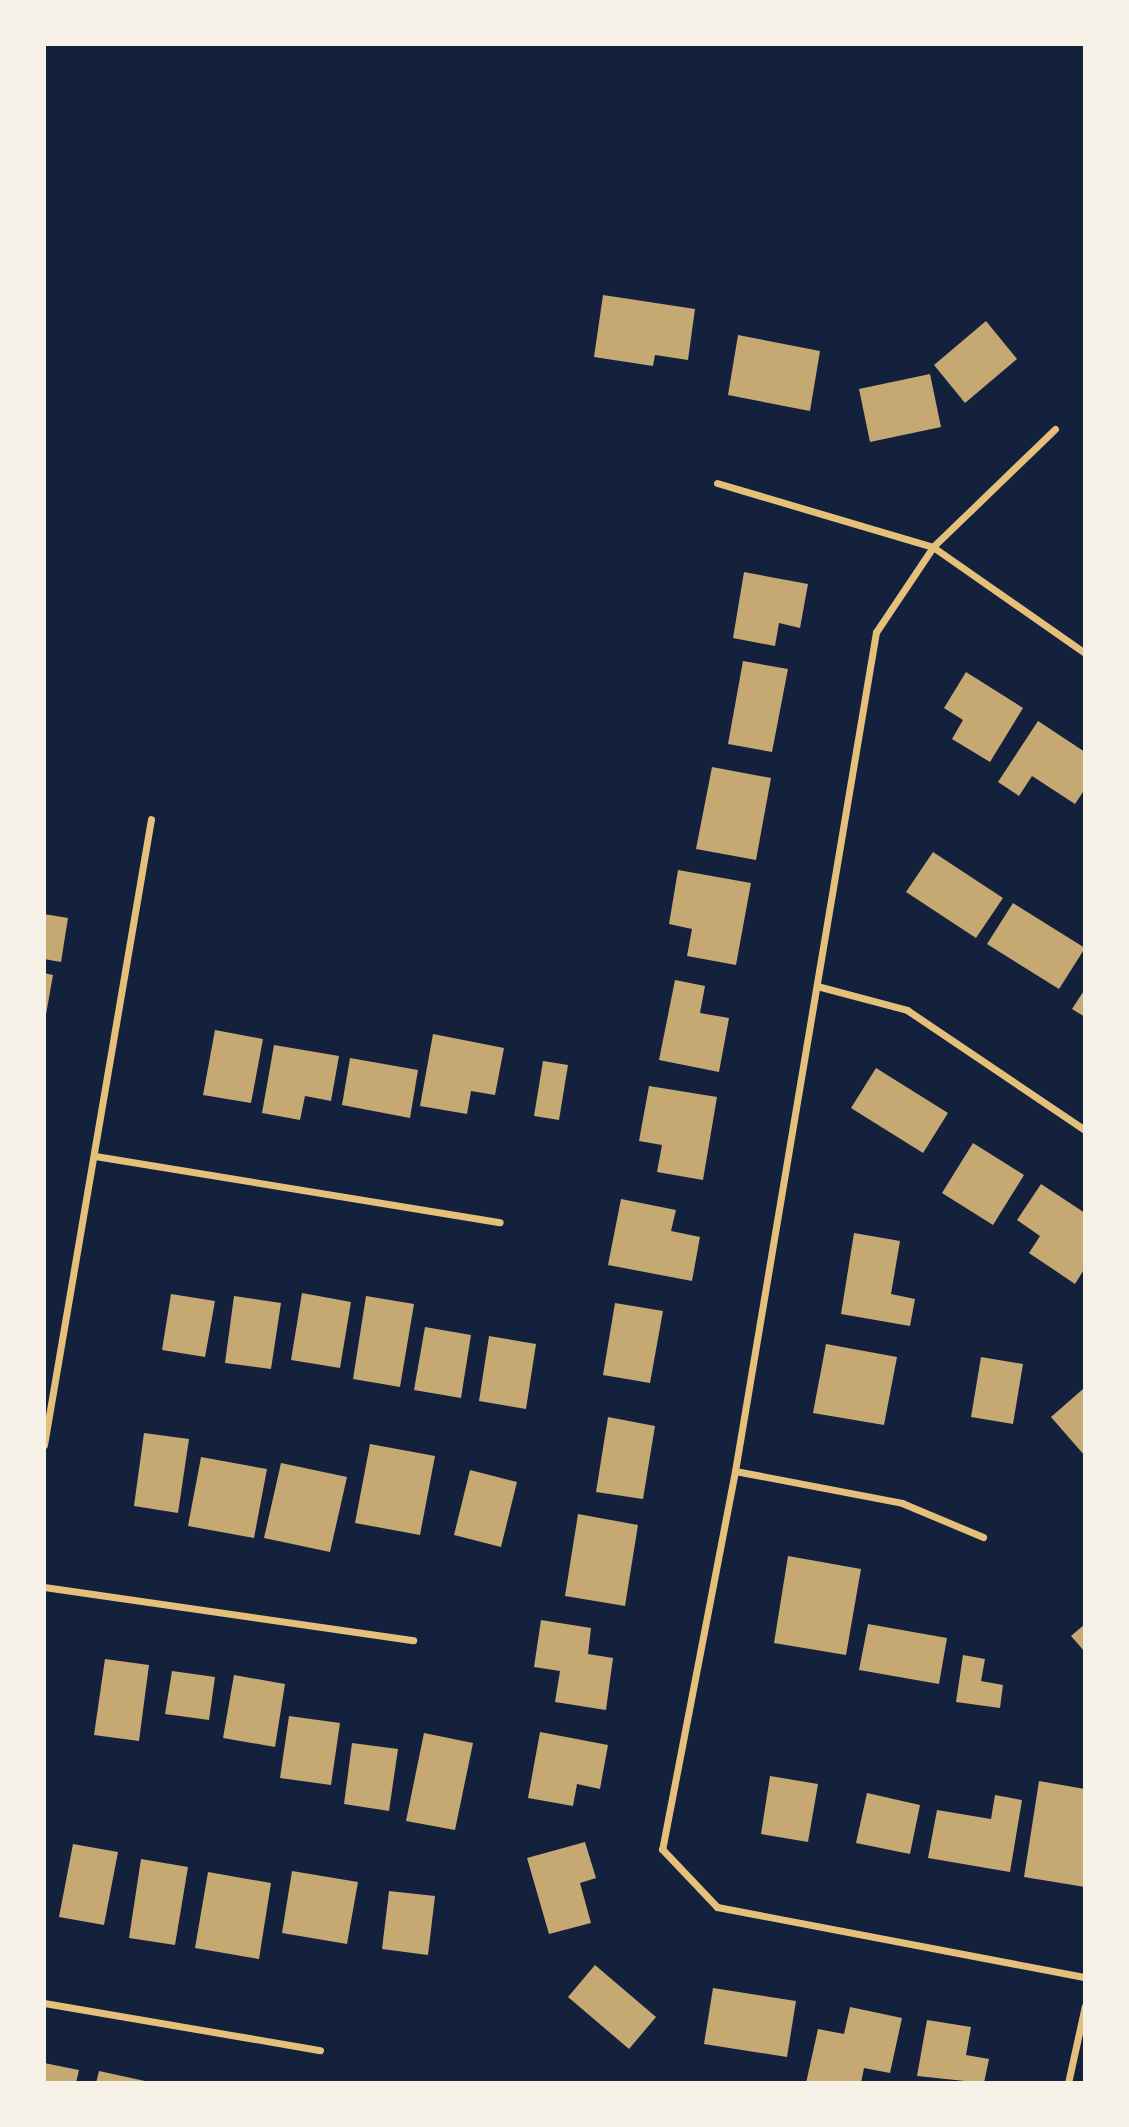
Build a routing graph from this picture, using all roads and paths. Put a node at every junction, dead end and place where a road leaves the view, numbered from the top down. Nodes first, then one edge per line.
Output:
1 (1055, 429) dead end
2 (717, 483) dead end
3 (933, 547) junction
4 (1085, 653) edge
5 (151, 819) dead end
6 (817, 986) junction
7 (1085, 1129) edge
8 (95, 1157) junction
9 (500, 1222) dead end
10 (44, 1445) edge
11 (735, 1471) junction
12 (983, 1538) dead end
13 (44, 1587) edge
14 (413, 1640) dead end
15 (1085, 1977) edge
16 (44, 2003) edge
17 (1085, 2006) edge
18 (320, 2050) dead end
19 (1068, 2083) edge

1 - 3 street
2 - 3 street
3 - 4 street
3 - 6 street
5 - 8 street
6 - 7 street
6 - 11 street
8 - 9 street
8 - 10 street
11 - 12 street
11 - 15 street
13 - 14 street
16 - 18 street
17 - 19 street

